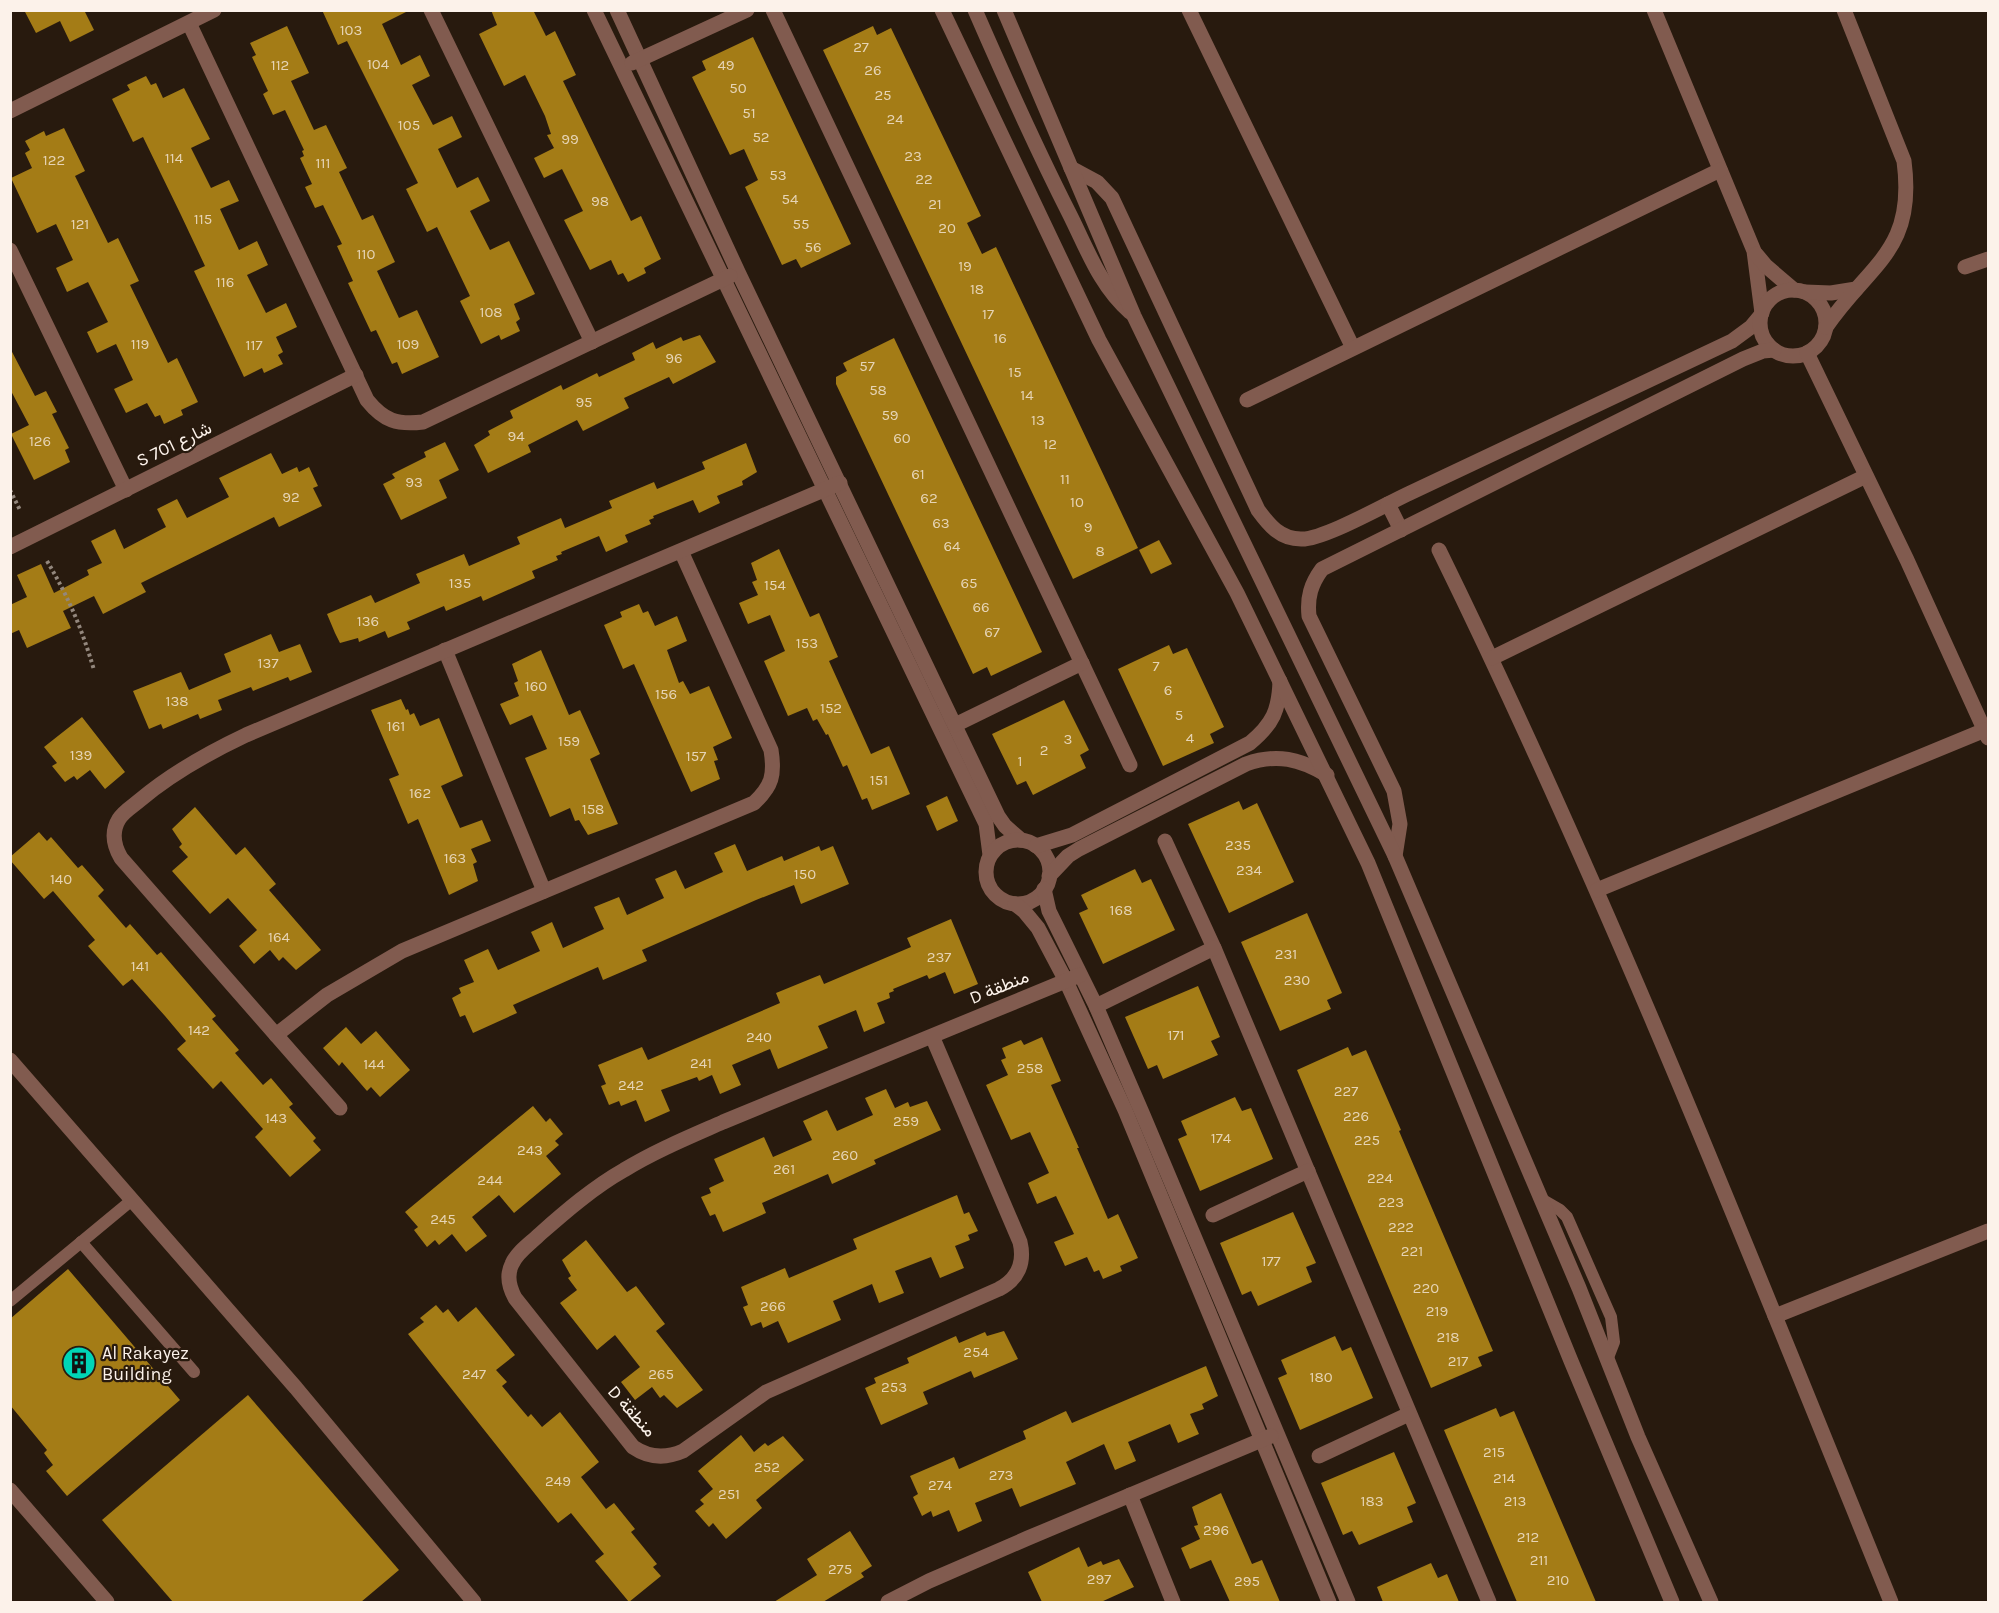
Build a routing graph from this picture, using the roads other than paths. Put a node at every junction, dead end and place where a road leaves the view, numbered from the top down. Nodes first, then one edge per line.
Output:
1 (214, 10) edge
2 (431, 10) edge
3 (594, 10) edge
4 (617, 10) edge
5 (747, 10) edge
6 (773, 10) edge
7 (942, 10) edge
8 (975, 10) edge
9 (1004, 10) edge
10 (1189, 10) edge
11 (1654, 10) edge
12 (1844, 10) edge
13 (189, 23) junction
14 (640, 59) junction
15 (621, 68) junction
16 (10, 111) edge
17 (1071, 168) junction
18 (1720, 170) junction
19 (10, 250) edge
20 (1754, 251) junction
21 (1989, 259) edge
22 (1965, 267) dead end
23 (738, 272) junction
24 (722, 279) junction
25 (1856, 289) junction
26 (1800, 291) junction
27 (1761, 314) junction
28 (1134, 316) junction
29 (1826, 327) junction
30 (592, 342) junction
31 (1353, 348) junction
32 (1774, 350) junction
33 (1807, 353) junction
34 (356, 375) junction
35 (1247, 400) dead end
36 (1866, 476) junction
37 (840, 483) junction
38 (126, 490) junction
39 (825, 490) junction
40 (1388, 504) junction
41 (1401, 530) junction
42 (10, 547) edge
43 (681, 550) junction
44 (1439, 550) dead end
45 (445, 650) junction
46 (1492, 658) junction
47 (1082, 663) junction
48 (1280, 681) junction
49 (955, 724) junction
50 (1987, 734) edge
51 (1130, 765) dead end
52 (1327, 775) junction
53 (1021, 840) junction
54 (1165, 841) dead end
55 (1036, 846) junction
56 (990, 855) junction
57 (1395, 856) junction
58 (1047, 883) junction
59 (1598, 890) junction
60 (543, 891) junction
61 (1015, 904) junction
62 (1214, 948) junction
63 (1073, 978) junction
64 (1096, 1006) junction
65 (276, 1035) junction
66 (932, 1036) junction
67 (10, 1060) edge
68 (340, 1108) dead end
69 (1308, 1171) junction
70 (132, 1200) junction
71 (1212, 1215) dead end
72 (1989, 1231) edge
73 (81, 1242) junction
74 (10, 1301) edge
75 (1775, 1316) junction
76 (194, 1372) dead end
77 (1409, 1414) junction
78 (1277, 1434) junction
79 (1261, 1440) junction
80 (1319, 1456) dead end
81 (10, 1490) edge
82 (1130, 1495) junction
83 (107, 1602) edge
84 (474, 1602) edge
85 (888, 1602) edge
86 (1173, 1602) edge
87 (1329, 1602) edge
88 (1348, 1602) edge
89 (1489, 1602) edge
90 (1672, 1602) edge
91 (1711, 1602) edge
92 (1892, 1602) edge

1 - 13 street
2 - 30 street
3 - 15 street
4 - 14 street
5 - 14 street
6 - 47 street
7 - 48 street
8 - 28 street
9 - 17 street
10 - 31 street
11 - 18 street
12 - 25 street
13 - 16 street
13 - 34 street
14 - 15 street
14 - 23 street
15 - 24 street
17 - 28 street
17 - 40 street
18 - 20 street
18 - 31 street
19 - 38 street
20 - 26 street
20 - 27 street
21 - 22 street
23 - 24 street
23 - 37 street
24 - 30 street
24 - 39 street
25 - 26 street
25 - 29 street
26 - 27 street
26 - 29 street
27 - 32 street
27 - 40 street
28 - 57 street
29 - 33 street
30 - 34 street
31 - 35 street
32 - 33 street
32 - 41 street
33 - 36 street
34 - 38 street, S 701 شارع
36 - 46 street
36 - 50 street
37 - 39 street
37 - 49 street
38 - 42 street, S 701 شارع
39 - 43 street
39 - 56 street
40 - 41 street
41 - 57 street
43 - 45 street
43 - 60 street
44 - 46 street
45 - 60 street
45 - 65 street
46 - 59 street
47 - 49 street
47 - 51 street
48 - 52 street
48 - 55 street
49 - 53 street
50 - 59 street
52 - 58 street
52 - 90 street
53 - 55 street
53 - 56 street
54 - 62 street
55 - 58 street
56 - 61 street
57 - 91 street
58 - 61 street
58 - 63 street
59 - 75 street
60 - 65 street
61 - 63 street
62 - 64 street
62 - 69 street
63 - 64 street
63 - 66 street, D منطقة
63 - 79 street
64 - 78 street
65 - 68 street
66 - 66 street, D منطقة
67 - 70 street
69 - 71 street
69 - 77 street
70 - 73 lane
70 - 84 street
72 - 75 street
73 - 74 lane
73 - 76 lane
75 - 92 street
77 - 80 street
77 - 89 street
78 - 79 street
78 - 88 street
79 - 82 street
79 - 87 street
81 - 83 street
82 - 85 street
82 - 86 street

